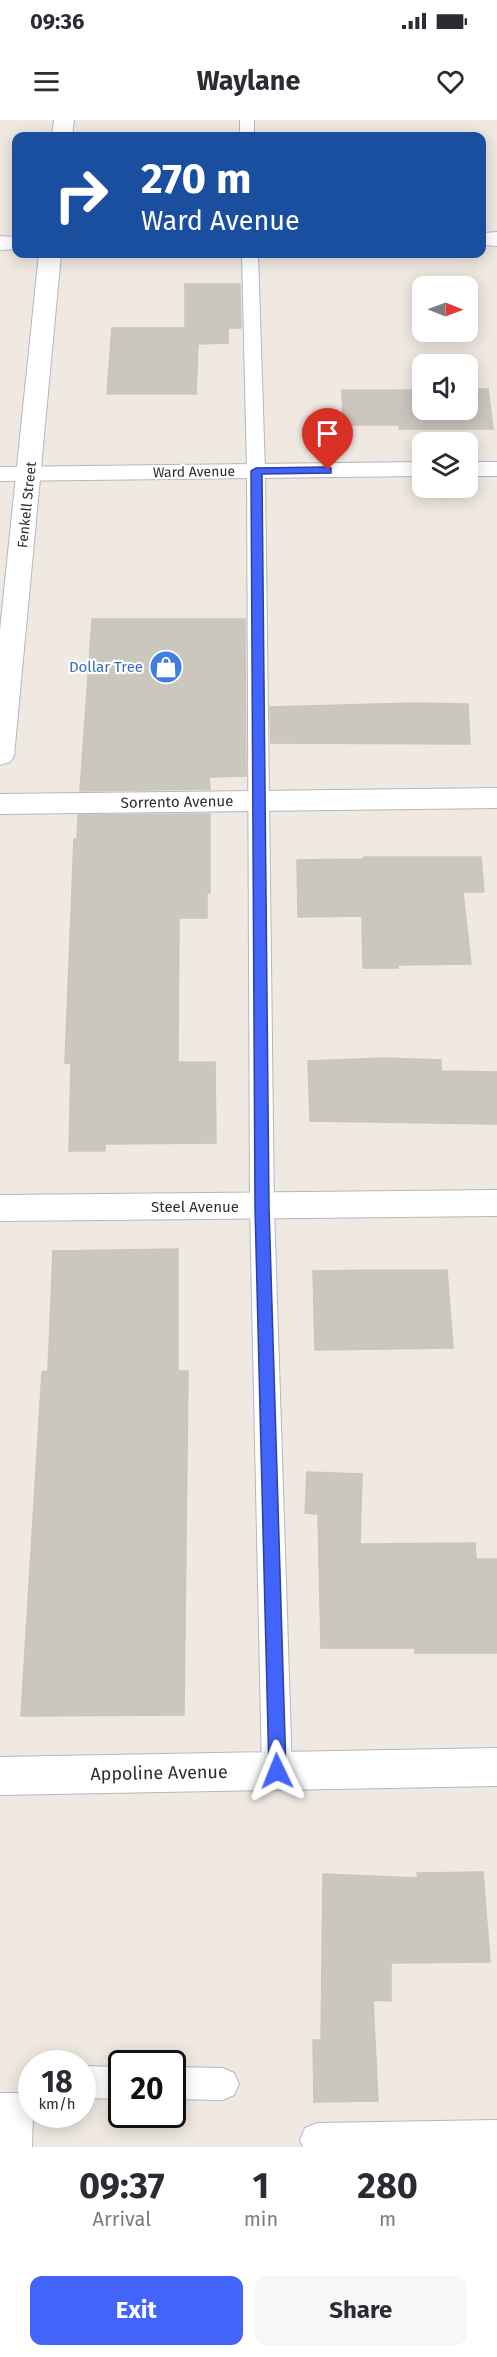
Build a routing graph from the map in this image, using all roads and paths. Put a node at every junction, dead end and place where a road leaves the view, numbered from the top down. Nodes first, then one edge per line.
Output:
1 (50, 258) edge
2 (250, 258) edge
3 (412, 469) edge
4 (478, 469) edge
5 (497, 469) edge
6 (256, 471) junction
7 (0, 474) edge
8 (30, 474) junction
9 (0, 756) edge
10 (497, 798) edge
11 (260, 801) junction
12 (0, 804) edge
13 (497, 1203) edge
14 (262, 1207) junction
15 (0, 1208) edge
16 (497, 1767) edge
17 (277, 1771) junction
18 (0, 1776) edge
19 (186, 2083) edge
20 (222, 2084) dead end
21 (16, 2104) edge
22 (497, 2138) edge
23 (317, 2140) dead end
24 (15, 2147) edge

1 - 8 street, Fenkell Street
2 - 6 lane
3 - 6 street, Ward Avenue
4 - 5 street
6 - 8 street, Ward Avenue
6 - 11 lane
7 - 8 street, Ward Avenue
8 - 9 street, Fenkell Street
10 - 11 street, Sorrento Avenue
11 - 12 street, Sorrento Avenue
11 - 14 lane
13 - 14 street, Steel Avenue
14 - 15 street, Steel Avenue
14 - 17 lane
16 - 17 street, Appoline Avenue
17 - 18 street, Appoline Avenue
19 - 20 lane
21 - 24 lane
22 - 23 lane

